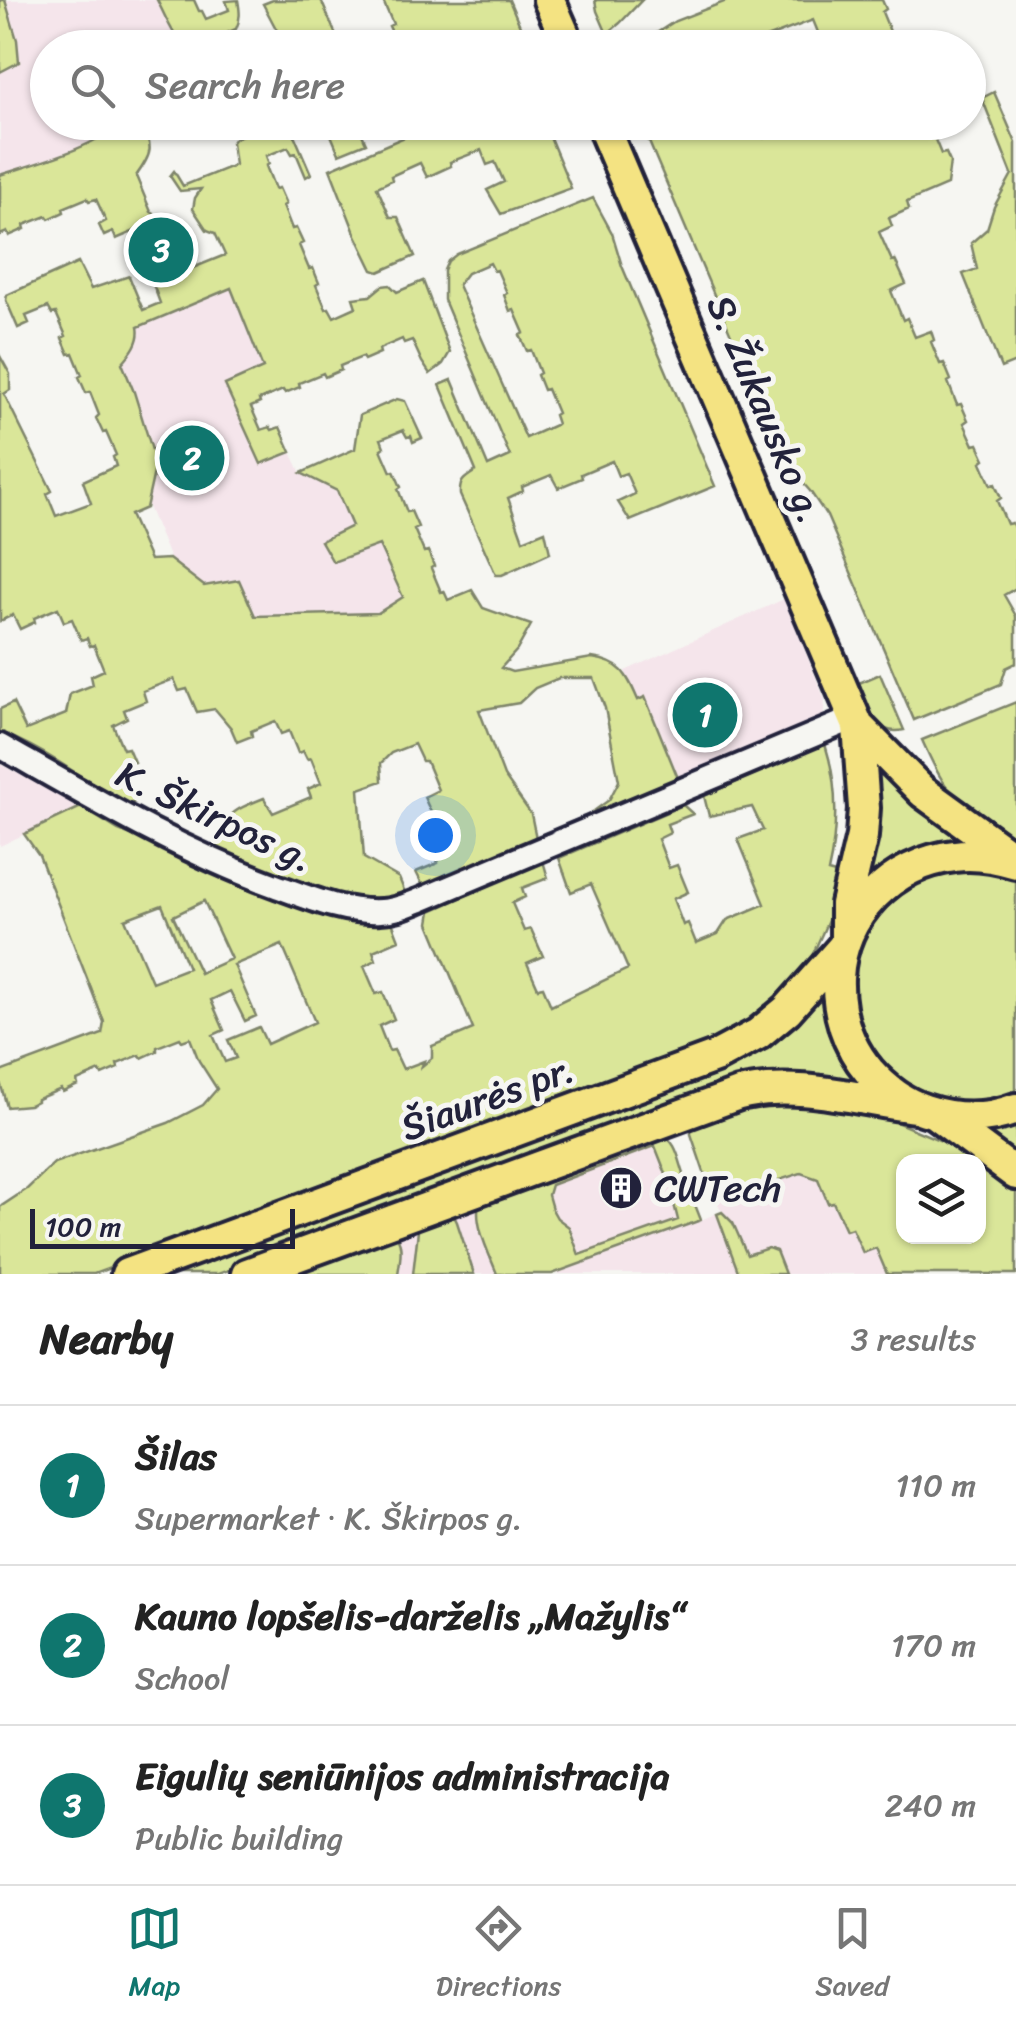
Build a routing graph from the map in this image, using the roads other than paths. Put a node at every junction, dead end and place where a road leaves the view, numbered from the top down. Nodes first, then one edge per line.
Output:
1 (549, 0) edge
2 (562, 30) edge
3 (610, 140) edge
4 (856, 722) junction
5 (0, 746) edge
6 (1016, 861) edge
7 (844, 942) junction
8 (1016, 1109) edge
9 (924, 1110) junction
10 (1016, 1174) edge
11 (126, 1274) edge
12 (247, 1274) edge

1 - 2 main road
3 - 4 main road, S. Žukausko g.
4 - 5 street, K. Škirpos g.
4 - 6 main road, S. Žukausko g.
4 - 7 main road, S. Žukausko g.
6 - 7 main road, Šiaurės pr.
7 - 9 main road, S. Žukausko g.
7 - 11 main road, Šiaurės pr.
8 - 9 main road
9 - 10 main road, S. Žukausko g.
9 - 12 main road

